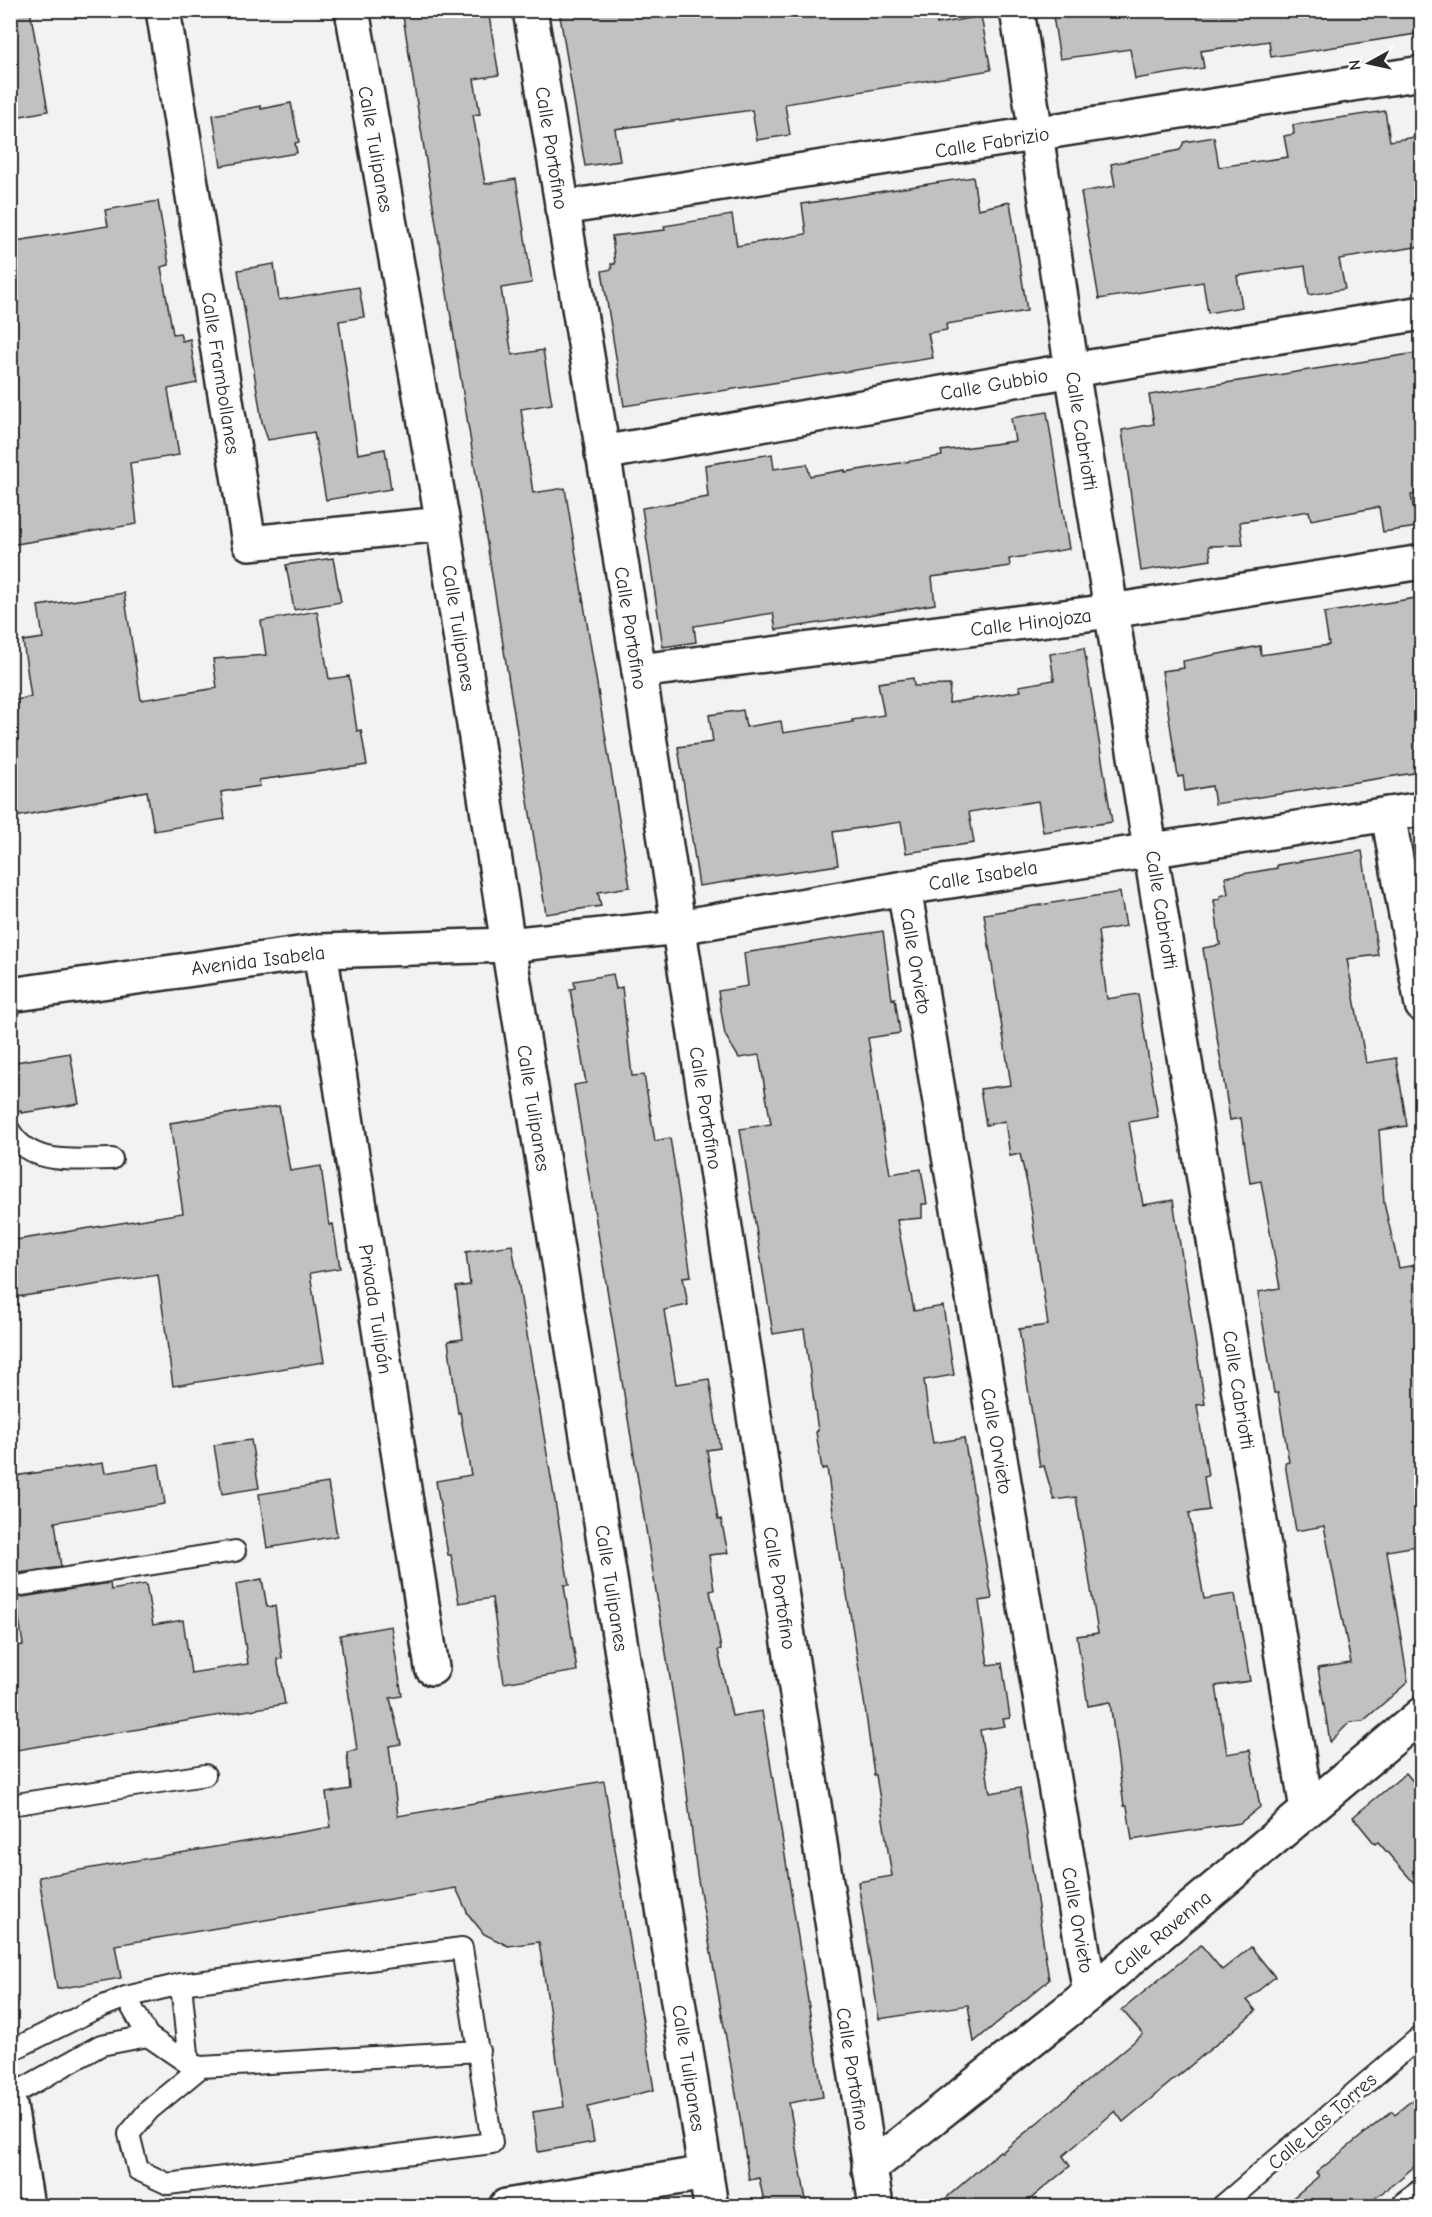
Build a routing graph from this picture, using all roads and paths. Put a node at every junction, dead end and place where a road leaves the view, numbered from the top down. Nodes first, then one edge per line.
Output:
1 (163, 10) edge
2 (352, 10) edge
3 (530, 10) edge
4 (1017, 10) edge
5 (1422, 73) edge
6 (1037, 135) junction
7 (561, 208) junction
8 (1422, 313) edge
9 (1072, 370) junction
10 (602, 453) junction
11 (443, 524) junction
12 (1422, 562) edge
13 (1111, 612) junction
14 (639, 671) junction
15 (1422, 809) edge
16 (1388, 814) junction
17 (1152, 849) junction
18 (904, 888) junction
19 (679, 927) junction
20 (508, 945) junction
21 (320, 951) junction
22 (10, 995) edge
23 (1422, 1005) edge
24 (10, 1131) edge
25 (112, 1159) dead end
26 (235, 1551) dead end
27 (10, 1587) edge
28 (432, 1668) dead end
29 (1422, 1714) edge
30 (206, 1775) dead end
31 (10, 1805) edge
32 (1307, 1810) junction
33 (181, 1984) junction
34 (1090, 1994) junction
35 (126, 1996) junction
36 (148, 2036) junction
37 (1422, 2036) edge
38 (10, 2051) edge
39 (479, 2051) junction
40 (195, 2065) junction
41 (10, 2096) edge
42 (10, 2106) edge
43 (869, 2169) junction
44 (706, 2173) junction
45 (1422, 2197) edge
46 (27, 2206) edge
47 (506, 2206) edge
48 (711, 2206) edge
49 (876, 2206) edge
50 (1222, 2206) edge
51 (1410, 2206) edge

1 - 11 street, Calle Frambollanes
2 - 11 street, Calle Tulipanes
3 - 7 street, Calle Portofino
4 - 6 street, Calle Cabriotti
5 - 6 street, Calle Fabrizio
6 - 7 street, Calle Fabrizio
6 - 9 street, Calle Cabriotti
7 - 10 street, Calle Portofino
8 - 9 street, Calle Gubbio
9 - 10 street, Calle Gubbio
9 - 13 street, Calle Cabriotti
10 - 14 street, Calle Portofino
11 - 20 street, Calle Tulipanes
12 - 13 street, Calle Hinojoza
13 - 14 street, Calle Hinojoza
13 - 17 street, Calle Cabriotti
14 - 19 street, Calle Portofino
15 - 16 street, Calle Isabela
16 - 17 street, Calle Isabela
16 - 23 street
17 - 18 street, Calle Isabela
17 - 32 street, Calle Cabriotti
18 - 19 street, Calle Isabela
18 - 34 street, Calle Orvieto
19 - 20 street, Calle Isabela
19 - 43 street, Calle Portofino
20 - 21 street, Avenida Isabela
20 - 44 street, Calle Tulipanes
21 - 22 street, Avenida Isabela
21 - 28 street, Privada Tulipán
24 - 25 lane
26 - 27 lane
29 - 32 street, Calle Ravenna
30 - 31 lane
32 - 34 street, Calle Ravenna
33 - 35 lane
33 - 39 lane
33 - 40 lane
34 - 43 street, Calle Ravenna
35 - 36 lane
35 - 38 lane
36 - 40 lane
36 - 41 lane
37 - 50 lane, Calle Las Torres
39 - 40 lane
39 - 40 lane
42 - 46 street
43 - 49 street, Calle Portofino
44 - 47 street
44 - 48 street, Calle Tulipanes
45 - 51 street

